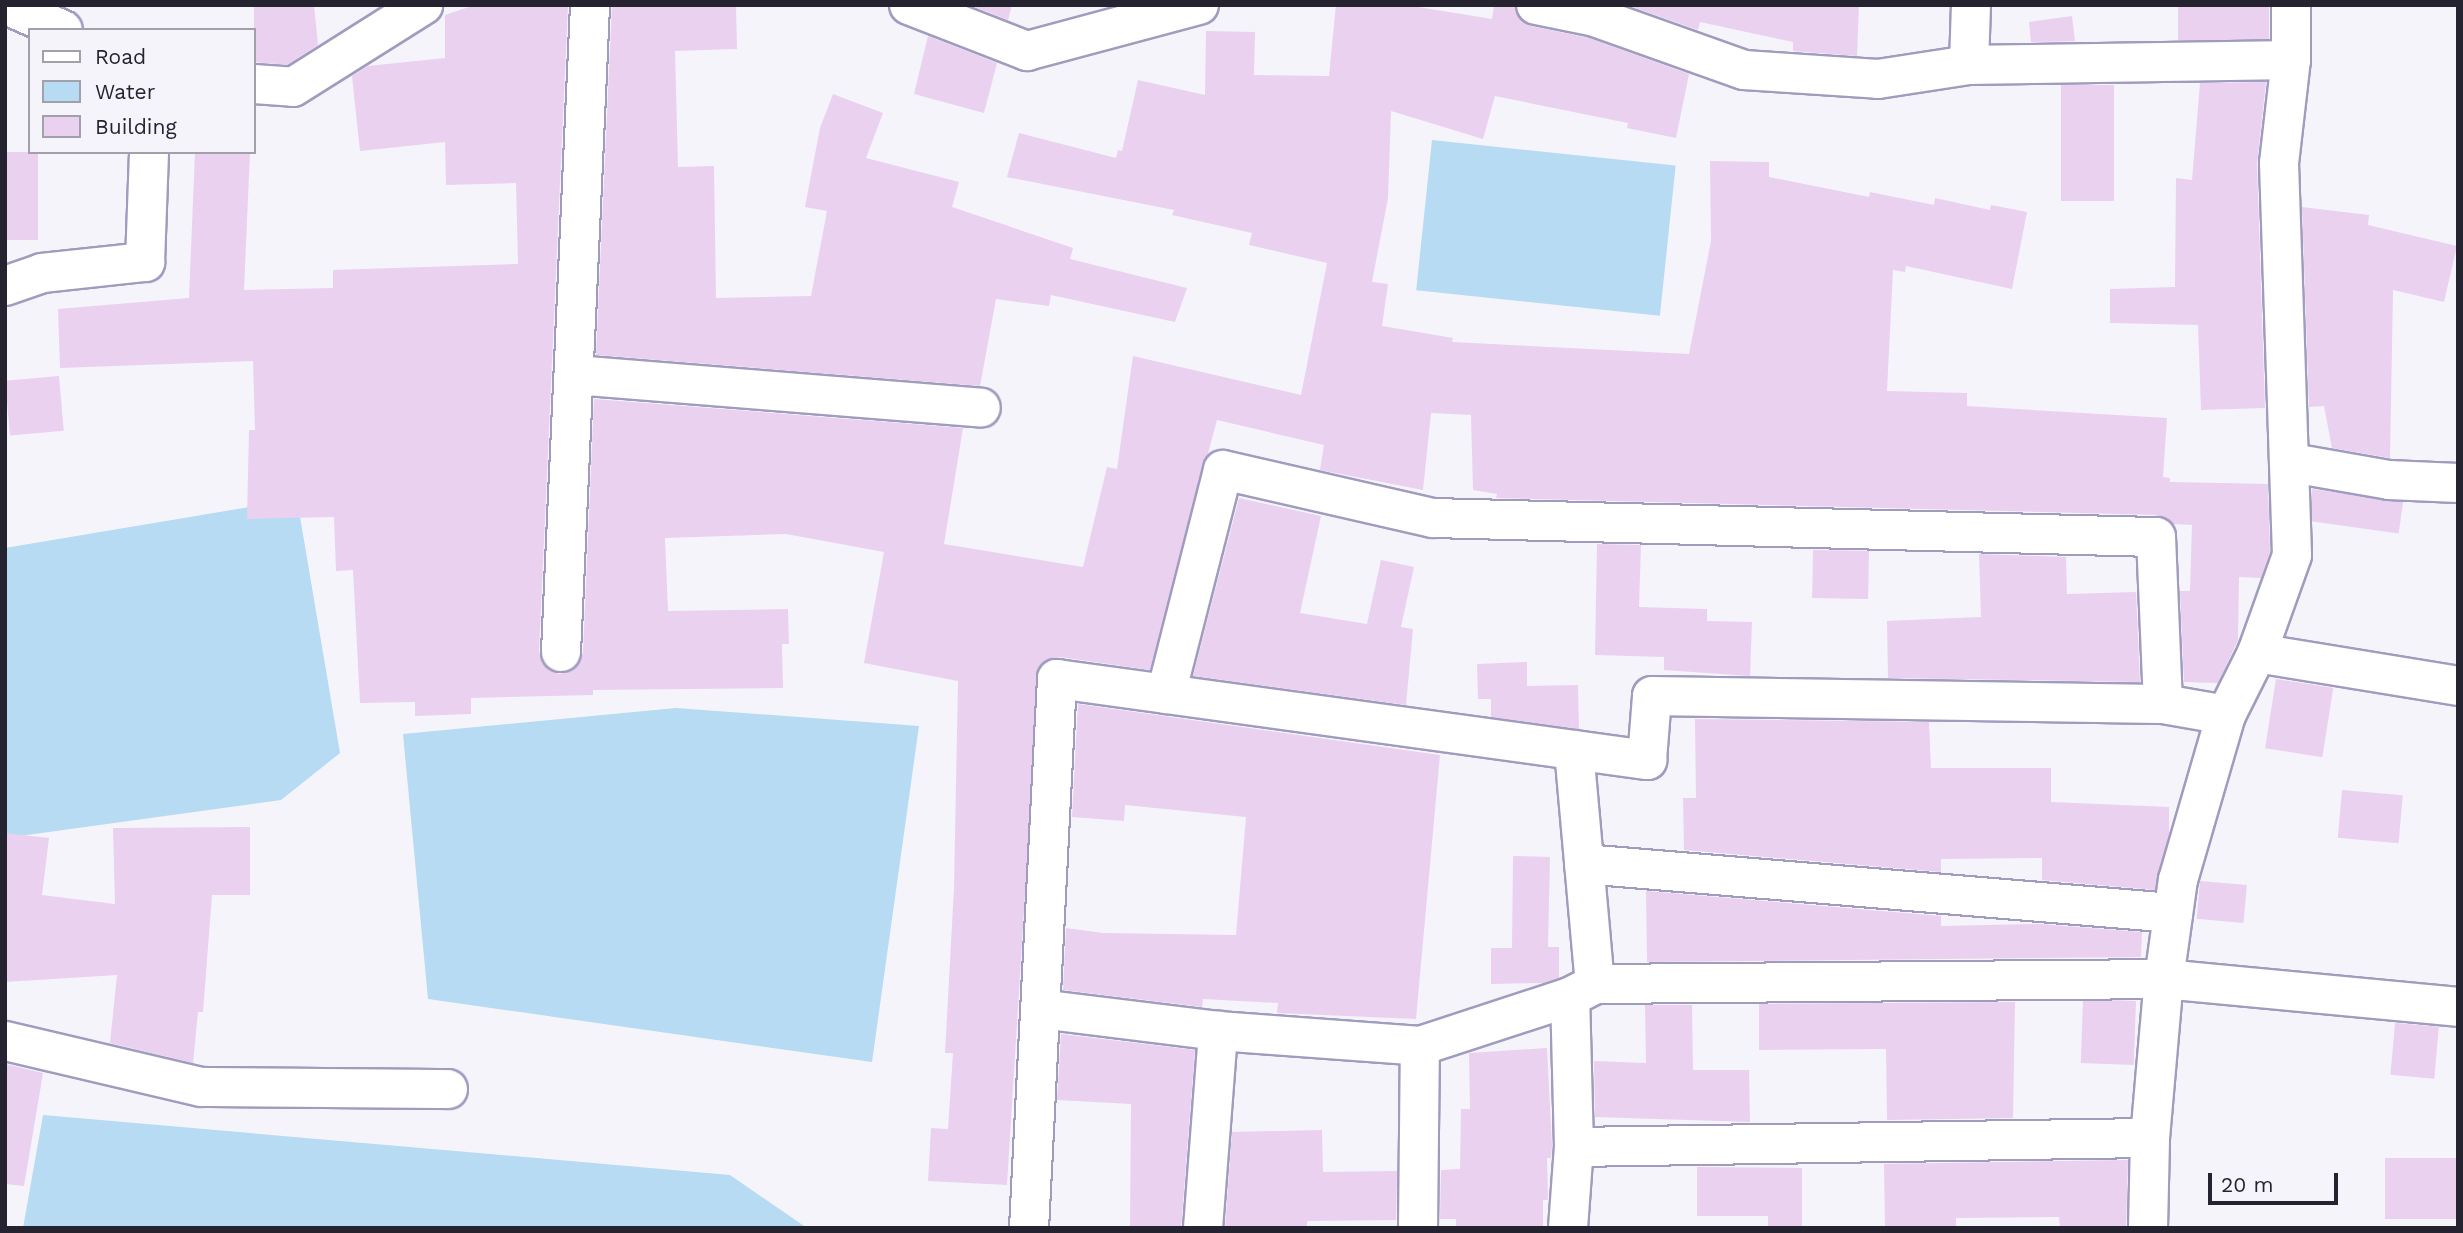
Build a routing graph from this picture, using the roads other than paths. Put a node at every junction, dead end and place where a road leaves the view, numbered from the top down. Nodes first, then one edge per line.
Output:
1 (6, 5) edge
2 (423, 5) edge
3 (590, 5) edge
4 (909, 5) edge
5 (1199, 5) edge
6 (1536, 5) edge
7 (1971, 5) edge
8 (2291, 5) edge
9 (1596, 11) edge
10 (58, 28) edge
11 (2291, 60) junction
12 (1969, 65) junction
13 (256, 84) edge
14 (149, 154) edge
15 (5, 286) edge
16 (575, 375) junction
17 (981, 408) dead end
18 (2292, 463) junction
19 (2458, 483) edge
20 (561, 652) dead end
21 (2257, 653) junction
22 (2458, 686) edge
23 (1166, 694) junction
24 (2163, 704) junction
25 (2226, 715) junction
26 (1574, 750) junction
27 (1584, 864) junction
28 (2173, 913) junction
29 (2164, 979) junction
30 (1583, 990) junction
31 (2458, 1007) edge
32 (1040, 1009) junction
33 (1218, 1031) junction
34 (5, 1041) edge
35 (1420, 1046) junction
36 (448, 1089) dead end
37 (2150, 1138) junction
38 (1574, 1147) junction
39 (1029, 1228) edge
40 (1203, 1228) edge
41 (1418, 1228) edge
42 (1568, 1228) edge
43 (2148, 1228) edge

1 - 10 street
2 - 13 street
3 - 16 street
4 - 5 street
6 - 9 street
7 - 12 street
8 - 11 street
9 - 12 street
11 - 12 street
11 - 18 street
14 - 15 street
16 - 17 street
16 - 20 street
18 - 19 street
18 - 21 street
21 - 22 street
21 - 25 street
23 - 24 street
23 - 26 street
23 - 32 street
24 - 25 street
24 - 26 street
25 - 28 street
26 - 27 street
27 - 28 street
27 - 30 street
28 - 29 street
29 - 30 street
29 - 31 street
29 - 37 street
30 - 35 street
30 - 38 street
32 - 33 street
32 - 39 street
33 - 35 street
33 - 40 street
34 - 36 street
35 - 41 street
37 - 38 street
37 - 43 street
38 - 42 street

